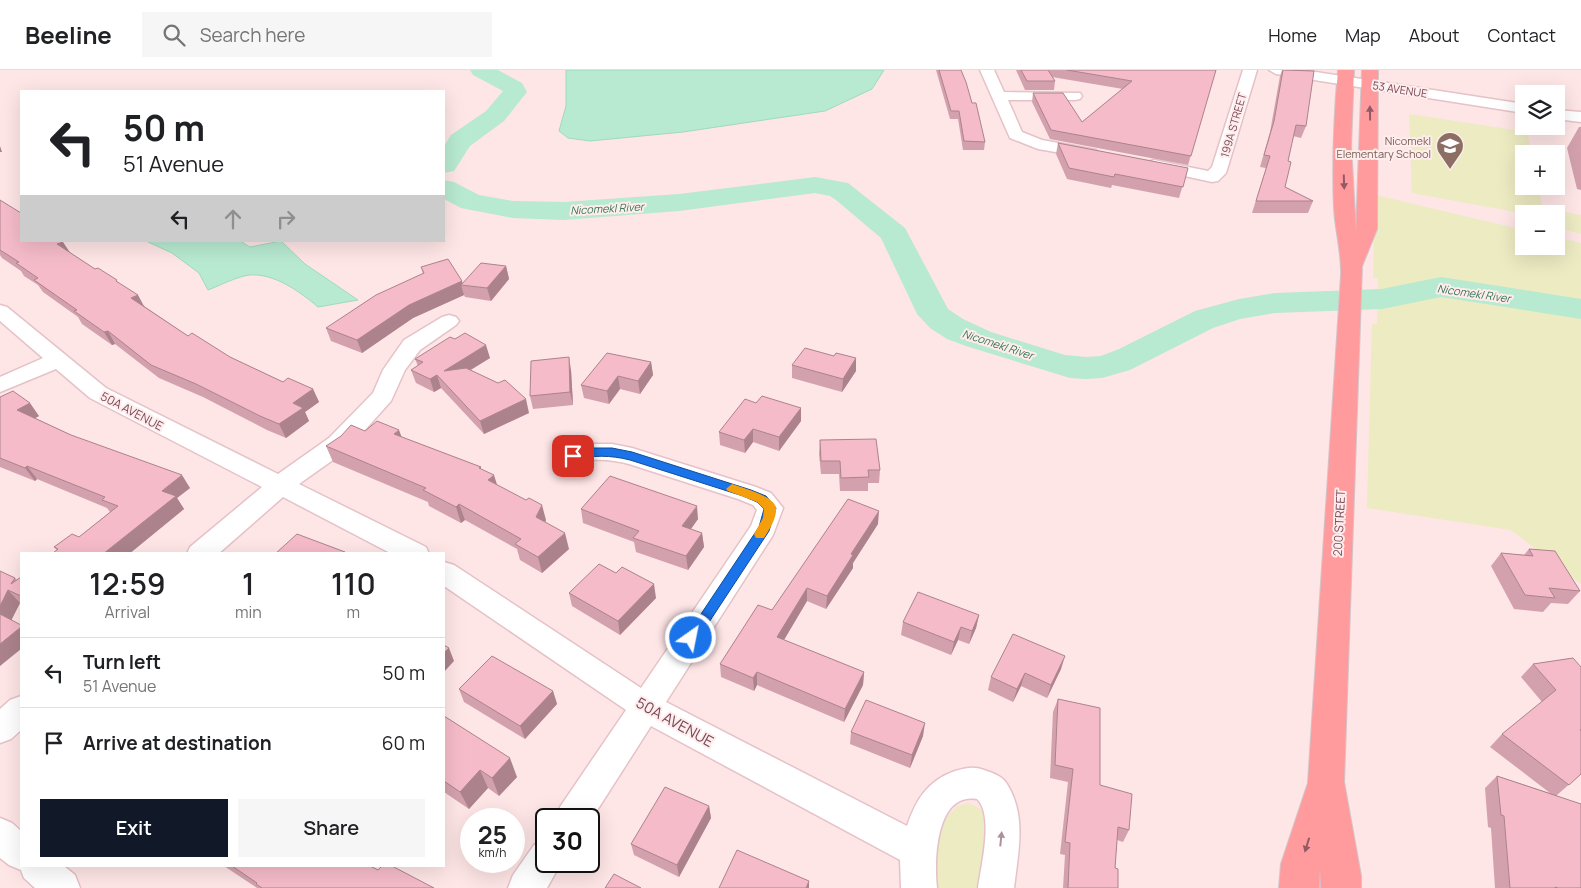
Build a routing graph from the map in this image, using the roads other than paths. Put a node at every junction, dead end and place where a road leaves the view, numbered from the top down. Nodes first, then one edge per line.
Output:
1 (987, 70) edge
2 (1250, 70) edge
3 (1276, 70) edge
4 (1346, 75) edge
5 (1370, 77) edge
6 (998, 96) junction
7 (1075, 96) dead end
8 (1515, 106) edge
9 (1565, 115) edge
10 (1581, 117) edge
11 (1103, 156) edge
12 (1140, 163) edge
13 (1353, 270) junction
14 (0, 311) edge
15 (449, 322) dead end
16 (57, 360) junction
17 (0, 385) edge
18 (573, 456) dead end
19 (279, 486) junction
20 (202, 552) edge
21 (412, 552) edge
22 (445, 573) edge
23 (646, 706) junction
24 (20, 711) edge
25 (0, 729) edge
26 (1326, 782) junction
27 (579, 808) edge
28 (0, 835) edge
29 (919, 851) junction
30 (20, 852) edge
31 (38, 867) edge
32 (536, 873) edge
33 (62, 888) edge
34 (526, 888) edge
35 (919, 888) edge
36 (996, 888) edge
37 (1299, 888) edge
38 (1342, 888) edge

1 - 6 street
2 - 12 street, 199A STREET
3 - 4 street, 53 AVENUE
4 - 5 street, 53 AVENUE
4 -> 13 main road, 200 STREET
5 - 8 street, 53 AVENUE
13 -> 5 main road, 200 STREET
6 - 7 street
6 - 11 street
9 - 10 street
13 - 26 main road, 200 STREET
14 - 16 street, 50A AVENUE
15 - 19 street
16 - 17 street
16 - 19 street, 50A AVENUE
18 - 23 street
19 - 20 street
19 - 21 street, 50A AVENUE
22 - 23 street, 50A AVENUE
23 - 27 street
23 - 29 street, 50A AVENUE
24 - 25 street
26 -> 37 main road, 200 STREET
26 - 38 main road, 200 STREET
28 - 30 street
29 - 35 street
36 -> 29 street
31 - 33 street
32 - 34 street

